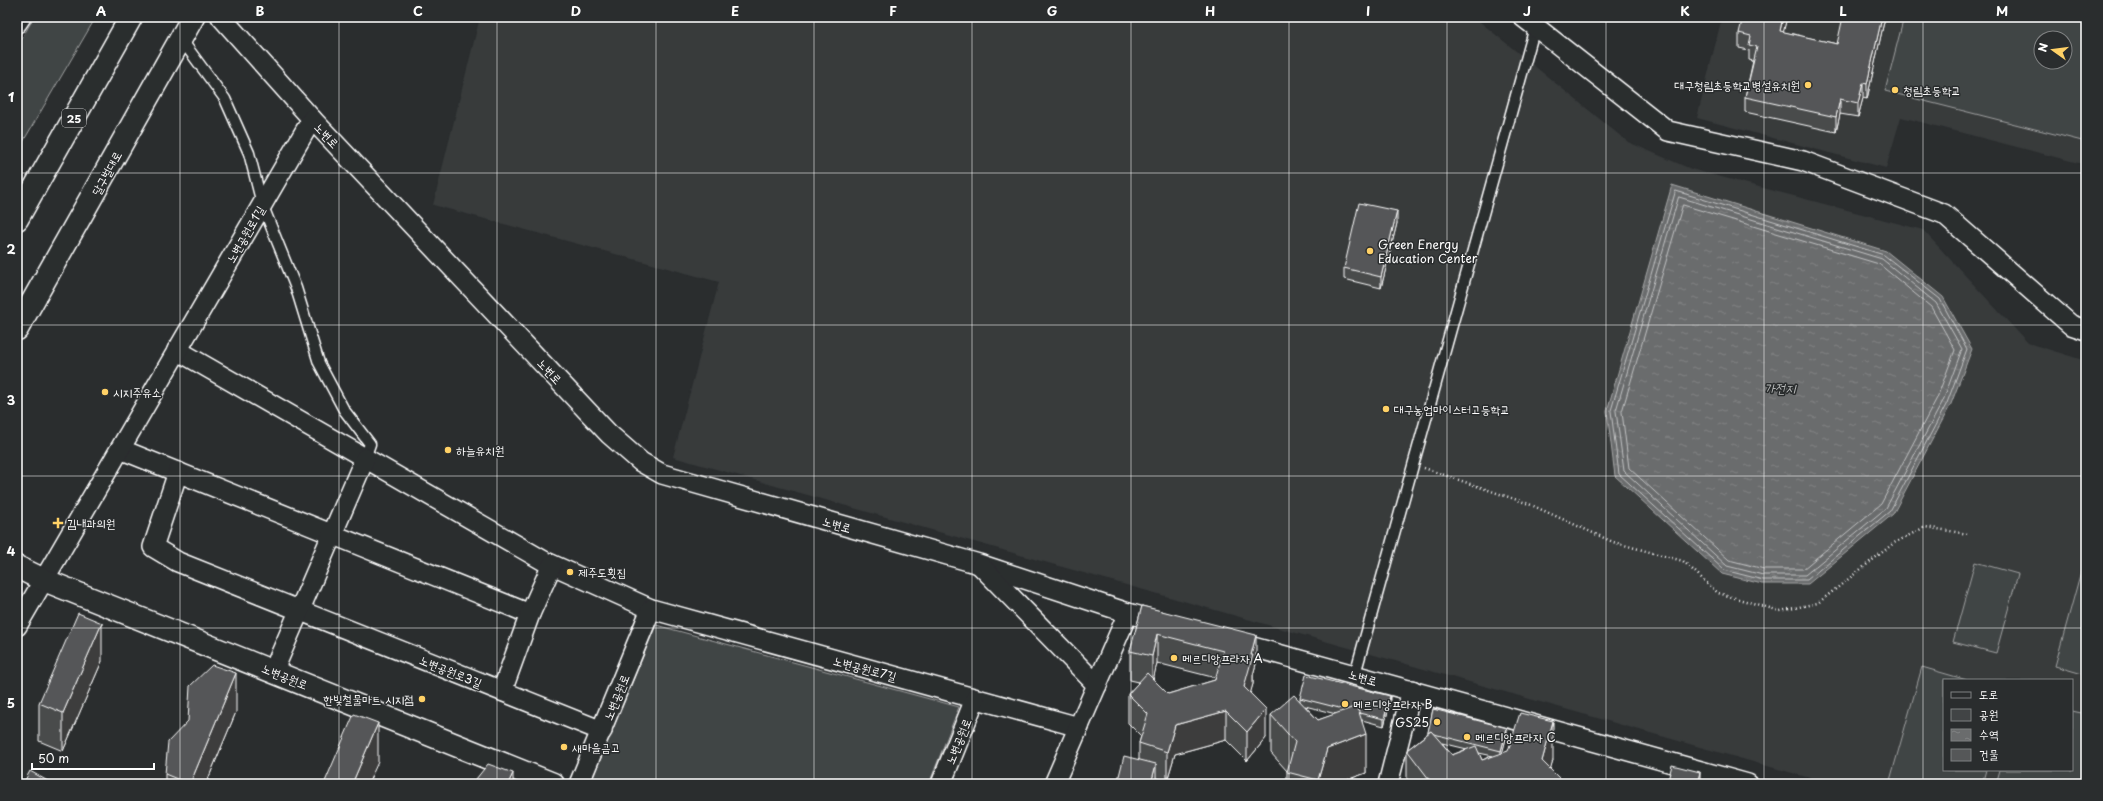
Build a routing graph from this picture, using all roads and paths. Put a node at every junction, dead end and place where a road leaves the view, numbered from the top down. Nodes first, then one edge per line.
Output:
1 (21, 17) edge
2 (131, 17) edge
3 (193, 17) edge
4 (221, 17) edge
5 (1529, 22) edge
6 (17, 23) edge
7 (181, 39) junction
8 (312, 119) junction
9 (262, 204) junction
10 (17, 219) edge
11 (17, 329) edge
12 (2086, 330) edge
13 (177, 350) junction
14 (120, 449) junction
15 (365, 458) junction
16 (1412, 464) junction
17 (178, 472) junction
18 (332, 534) junction
19 (1968, 534) dead end
20 (979, 564) junction
21 (552, 565) junction
22 (17, 567) edge
23 (44, 580) junction
24 (651, 609) junction
25 (300, 610) junction
26 (1128, 613) junction
27 (530, 614) junction
28 (17, 626) edge
29 (1181, 627) edge
30 (1212, 636) edge
31 (273, 672) junction
32 (1355, 674) junction
33 (1097, 685) junction
34 (1412, 690) junction
35 (502, 691) junction
36 (975, 699) junction
37 (1080, 727) junction
38 (602, 731) junction
39 (553, 784) edge
40 (579, 784) edge
41 (940, 784) edge
42 (1054, 784) edge
43 (1388, 784) edge
44 (1748, 784) edge

1 - 6 street
2 - 10 main road, 25
3 - 7 main road, 달구벌대로
4 - 8 street, 노변로
5 - 12 street
5 - 16 lane
7 - 9 lane
7 - 11 main road, 달구벌대로
8 - 9 street, 노변공원로1길
8 - 20 street, 노변로
9 - 13 street, 노변공원로1길
9 - 15 lane
13 - 14 street, 노변공원로1길
13 - 15 street
14 - 17 street
14 - 23 street, 노변공원로1길
15 - 18 street
15 - 21 street
16 - 19 path
16 - 32 lane
17 - 18 street
17 - 25 street, 노변공원로3길
18 - 25 street
18 - 27 street
20 - 26 street, 노변로
20 - 33 street, 노변로
21 - 24 street
21 - 27 street
22 - 23 main road, 노변공원로
23 - 28 street, 노변공원로1길
23 - 31 main road, 노변공원로
24 - 36 street, 노변공원로7길
24 - 38 street, 노변공원로
25 - 31 street
25 - 35 street, 노변공원로3길
26 - 29 street, 노변로
26 - 33 street
27 - 35 street
30 - 32 street, 노변로
31 - 39 main road, 노변공원로
32 - 34 street, 노변로
33 - 37 street
34 - 43 street
34 - 44 street, 노변로
35 - 38 street, 노변공원로3길
36 - 37 street, 노변공원로7길
36 - 41 street, 노변공원로
37 - 42 street
38 - 40 street, 노변공원로

